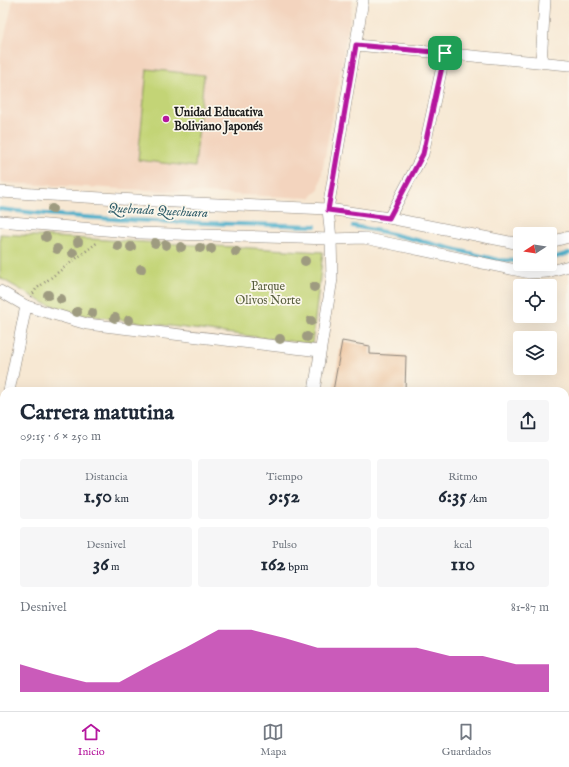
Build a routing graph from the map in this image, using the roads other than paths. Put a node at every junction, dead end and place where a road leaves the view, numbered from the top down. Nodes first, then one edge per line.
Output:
1 (363, 0) edge
2 (545, 0) edge
3 (356, 45) junction
4 (445, 53) junction
5 (541, 62) junction
6 (569, 65) edge
7 (0, 192) edge
8 (328, 210) junction
9 (389, 218) junction
10 (0, 221) edge
11 (569, 237) edge
12 (331, 240) junction
13 (557, 240) edge
14 (513, 243) edge
15 (569, 266) edge
16 (0, 291) edge
17 (26, 306) junction
18 (320, 351) junction
19 (10, 387) edge
20 (315, 387) edge

1 - 3 street
2 - 5 street
3 - 4 street
3 - 8 street
4 - 5 street
4 - 9 street
5 - 6 street
7 - 8 street
8 - 9 street
8 - 12 street
9 - 14 street
10 - 12 street
11 - 13 street
12 - 15 street
12 - 18 street
16 - 17 street
17 - 18 street
17 - 19 street
18 - 20 street

